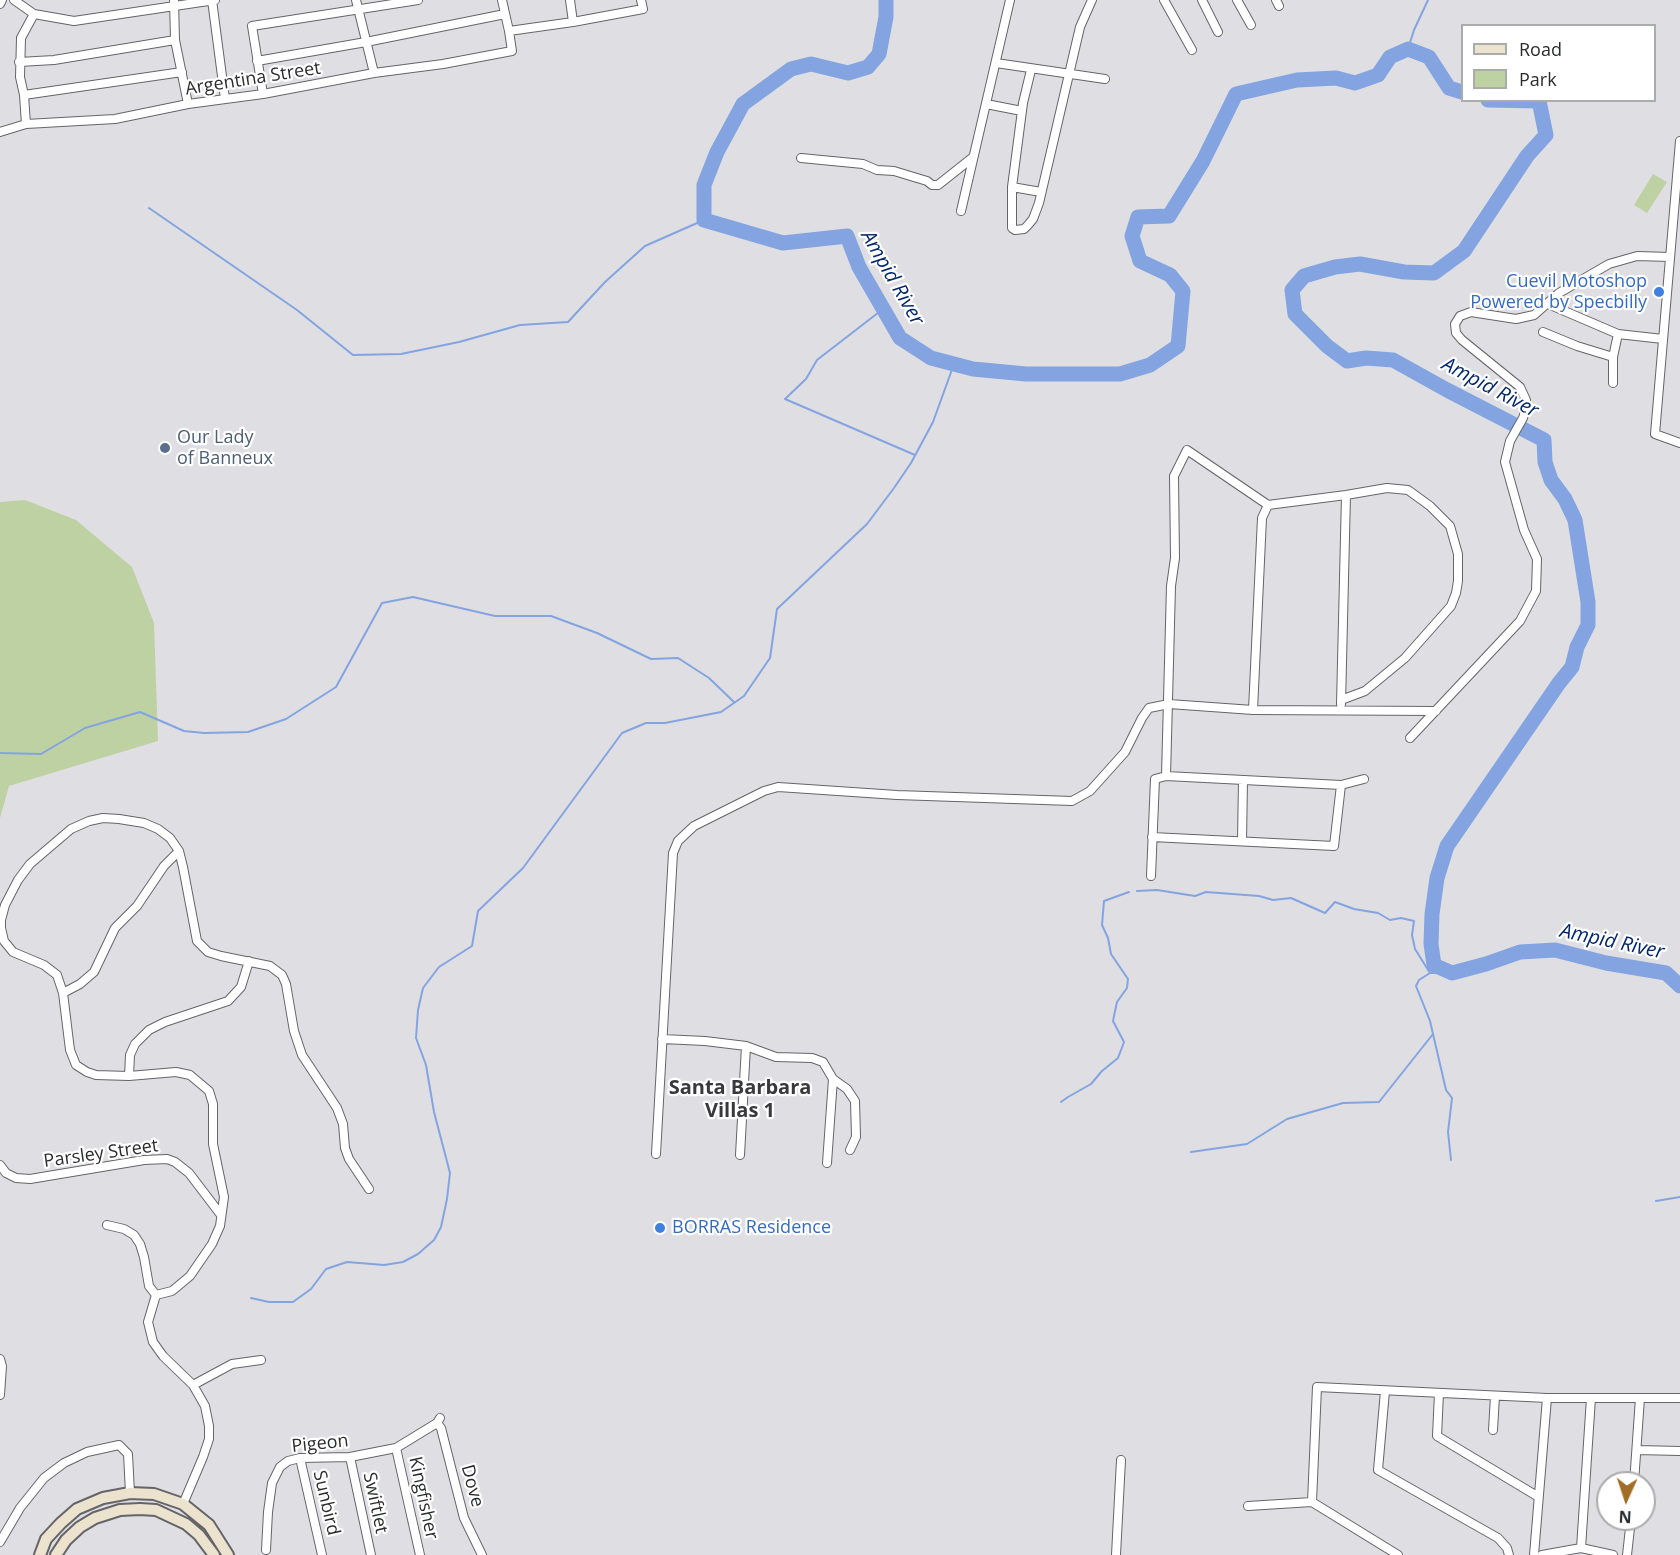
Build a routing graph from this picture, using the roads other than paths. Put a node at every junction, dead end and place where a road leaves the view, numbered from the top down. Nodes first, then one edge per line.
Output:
1 (2, 0) edge
2 (14, 0) edge
3 (213, 0) edge
4 (418, 0) edge
5 (502, 0) edge
6 (570, 0) edge
7 (641, 0) edge
8 (1010, 0) edge
9 (1092, 0) edge
10 (1164, 0) edge
11 (1202, 0) edge
12 (1237, 0) edge
13 (174, 3) edge
14 (0, 4) edge
15 (356, 4) edge
16 (34, 14) junction
17 (505, 14) junction
18 (573, 22) junction
19 (1251, 25) dead end
20 (509, 31) junction
21 (1218, 32) dead end
22 (175, 40) junction
23 (366, 42) junction
24 (1192, 50) dead end
25 (257, 61) junction
26 (19, 62) junction
27 (996, 63) junction
28 (1031, 70) junction
29 (182, 72) junction
30 (374, 73) junction
31 (1068, 75) junction
32 (1105, 79) dead end
33 (263, 94) junction
34 (24, 95) junction
35 (225, 99) junction
36 (188, 104) junction
37 (986, 104) junction
38 (1022, 111) junction
39 (26, 124) junction
40 (0, 132) edge
41 (1680, 141) edge
42 (801, 158) dead end
43 (972, 158) junction
44 (1012, 187) junction
45 (1041, 192) junction
46 (961, 211) dead end
47 (1670, 257) junction
48 (1548, 304) junction
49 (1543, 332) dead end
50 (1618, 334) junction
51 (1663, 339) junction
52 (1613, 357) junction
53 (1612, 383) dead end
54 (1680, 443) edge
55 (1346, 495) junction
56 (1268, 505) junction
57 (1341, 700) junction
58 (1169, 704) junction
59 (1253, 710) junction
60 (1341, 711) junction
61 (1436, 711) junction
62 (1410, 738) dead end
63 (1166, 776) junction
64 (1364, 779) dead end
65 (1243, 780) junction
66 (1341, 785) junction
67 (1152, 837) junction
68 (1242, 841) junction
69 (179, 851) junction
70 (1150, 876) dead end
71 (249, 961) junction
72 (63, 993) junction
73 (662, 1039) junction
74 (746, 1046) junction
75 (129, 1076) junction
76 (833, 1079) junction
77 (850, 1150) dead end
78 (656, 1154) dead end
79 (740, 1155) dead end
80 (827, 1163) dead end
81 (0, 1165) edge
82 (369, 1188) dead end
83 (221, 1215) junction
84 (107, 1225) dead end
85 (156, 1295) junction
86 (0, 1359) edge
87 (261, 1359) dead end
88 (193, 1385) junction
89 (1384, 1391) junction
90 (1439, 1393) junction
91 (0, 1395) edge
92 (1495, 1396) junction
93 (1547, 1398) junction
94 (1591, 1398) junction
95 (1640, 1398) junction
96 (1680, 1398) edge
97 (438, 1420) joint
98 (1493, 1430) dead end
99 (396, 1448) junction
100 (1637, 1450) junction
101 (1680, 1451) edge
102 (350, 1456) junction
103 (300, 1458) junction
104 (1121, 1460) dead end
105 (1635, 1471) edge
106 (130, 1494) junction
107 (1537, 1496) junction
108 (1312, 1502) junction
109 (183, 1504) junction
110 (1248, 1506) dead end
111 (1629, 1531) edge
112 (0, 1542) edge
113 (1581, 1548) junction
114 (266, 1550) dead end
115 (40, 1555) edge
116 (56, 1555) edge
117 (214, 1555) edge
118 (228, 1555) edge
119 (322, 1555) edge
120 (371, 1555) edge
121 (420, 1555) edge
122 (482, 1555) edge
123 (1116, 1555) edge
124 (1398, 1555) edge
125 (1509, 1555) edge
126 (1534, 1555) edge
127 (1542, 1555) edge
128 (1612, 1555) edge
129 (1627, 1555) edge

1 - 14 street
2 - 16 street
3 - 13 street
3 - 35 street
4 - 15 street
5 - 17 street
6 - 18 street
7 - 18 street
8 - 27 street
9 - 31 street
10 - 24 street
11 - 21 street
12 - 19 street
13 - 16 street
13 - 22 street
15 - 23 street
15 - 25 street
16 - 26 street
17 - 20 street
17 - 23 street
18 - 20 street
20 - 30 street, Argentina Street
22 - 26 street
22 - 29 street
23 - 25 street
23 - 30 street
25 - 33 street
26 - 34 street
27 - 28 street
27 - 37 street
28 - 31 street
28 - 38 street
29 - 34 street
29 - 36 street
30 - 33 street, Argentina Street
31 - 32 street
31 - 45 street
33 - 35 street, Argentina Street
34 - 39 street
35 - 36 street, Argentina Street
36 - 39 street, Argentina Street
37 - 38 street
37 - 43 street
38 - 44 street
39 - 40 street, Argentina Street
41 - 47 street
42 - 43 street
43 - 46 street
44 - 45 street
44 - 45 street
47 - 48 street
47 - 51 street
48 - 50 street
48 - 61 street
49 - 52 street
50 - 51 street
50 - 52 street
51 - 54 street
52 - 53 street
55 - 56 street
55 - 57 street
55 - 57 street
56 - 58 street
56 - 59 street
57 - 60 street
58 - 59 street
58 - 63 street
58 - 73 street
59 - 60 street
60 - 61 street
61 - 62 street
63 - 65 street
63 - 67 street
64 - 66 street
65 - 66 street
65 - 68 street
66 - 68 street
67 - 68 street
67 - 70 street
69 - 71 street
69 - 72 street
69 - 72 street
71 - 75 street
71 - 82 street
72 - 75 street
73 - 74 street
73 - 78 street
74 - 76 street
74 - 79 street
75 - 83 street
76 - 77 street
76 - 80 street
81 - 83 street, Parsley Street
83 - 85 street
84 - 85 street
85 - 88 street
86 - 91 street
87 - 88 street
88 - 109 street
89 - 90 street
89 - 108 street
89 - 125 street
90 - 92 street
90 - 107 street
92 - 93 street
92 - 98 street
93 - 94 street
93 - 107 street
94 - 95 street
94 - 113 street
95 - 96 street
95 - 100 street
97 - 99 street, Pigeon
97 - 122 street, Dove
99 - 102 street, Pigeon
99 - 121 street, Kingfisher
100 - 101 street
100 - 105 street
102 - 103 street, Pigeon
102 - 120 street, Swiftlet
103 - 114 street, Pigeon
103 - 119 street, Sunbird
104 - 123 street
106 - 109 street
106 - 112 street
106 - 115 street
107 - 126 street
108 - 110 street
108 - 124 street
109 - 118 street
111 - 129 street
113 - 127 street
113 - 128 street
116 - 117 street

